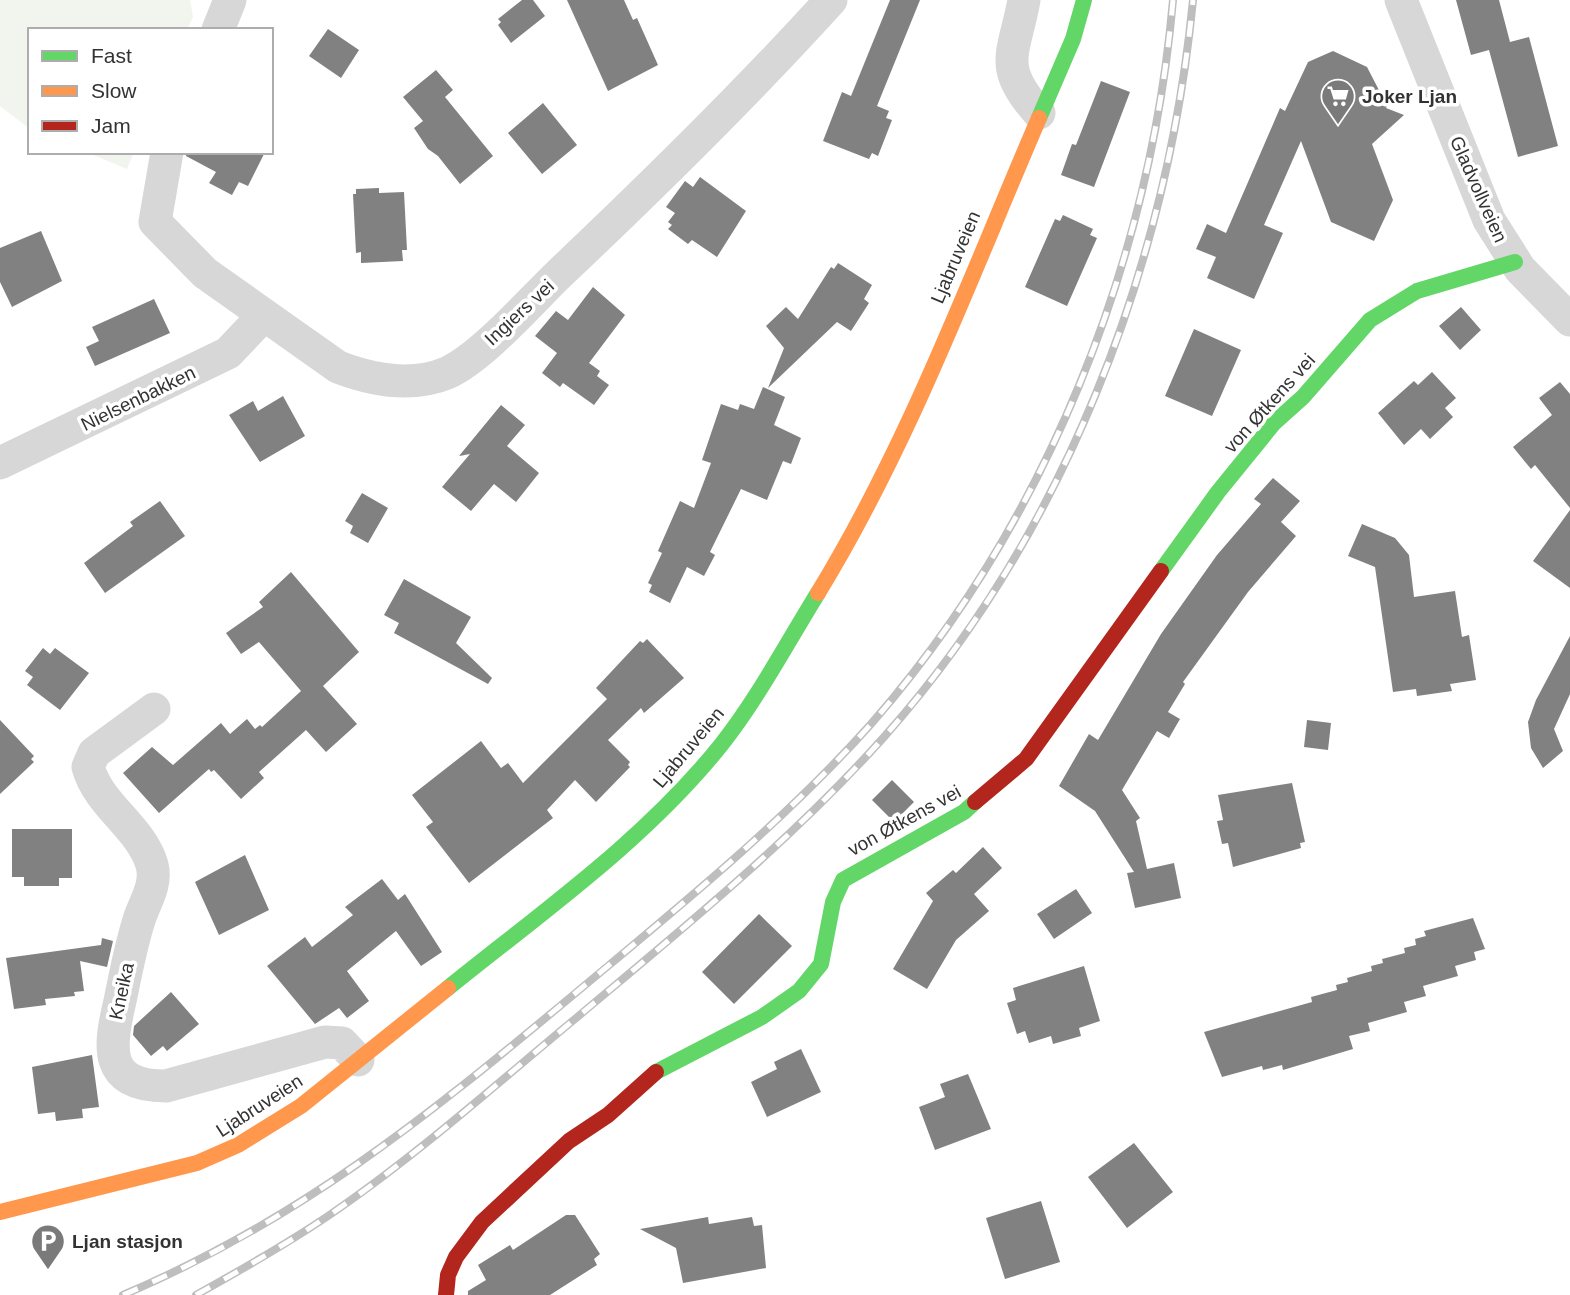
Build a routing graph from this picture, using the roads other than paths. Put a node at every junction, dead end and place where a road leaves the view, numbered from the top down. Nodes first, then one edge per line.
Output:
1 (230, 0) edge
2 (831, 0) edge
3 (1024, 0) edge
4 (1084, 0) edge
5 (1401, 0) edge
6 (219, 28) edge
7 (1039, 113) junction
8 (167, 154) edge
9 (1515, 262) junction
10 (263, 316) junction
11 (1570, 320) edge
12 (0, 463) edge
13 (154, 709) dead end
14 (358, 1060) junction
15 (0, 1212) edge
16 (446, 1295) edge

1 - 6 street
2 - 10 street, Ingiers vei
3 - 7 street
4 - 7 street, Ljabruveien
5 - 9 street, Gladvollveien
7 - 14 street, Ljabruveien
8 - 10 street, Ingiers vei
9 - 11 street, Gladvollveien
9 - 16 street, von Øtkens vei
10 - 12 street, Nielsenbakken
13 - 14 street, Kneika
14 - 15 street, Ljabruveien

